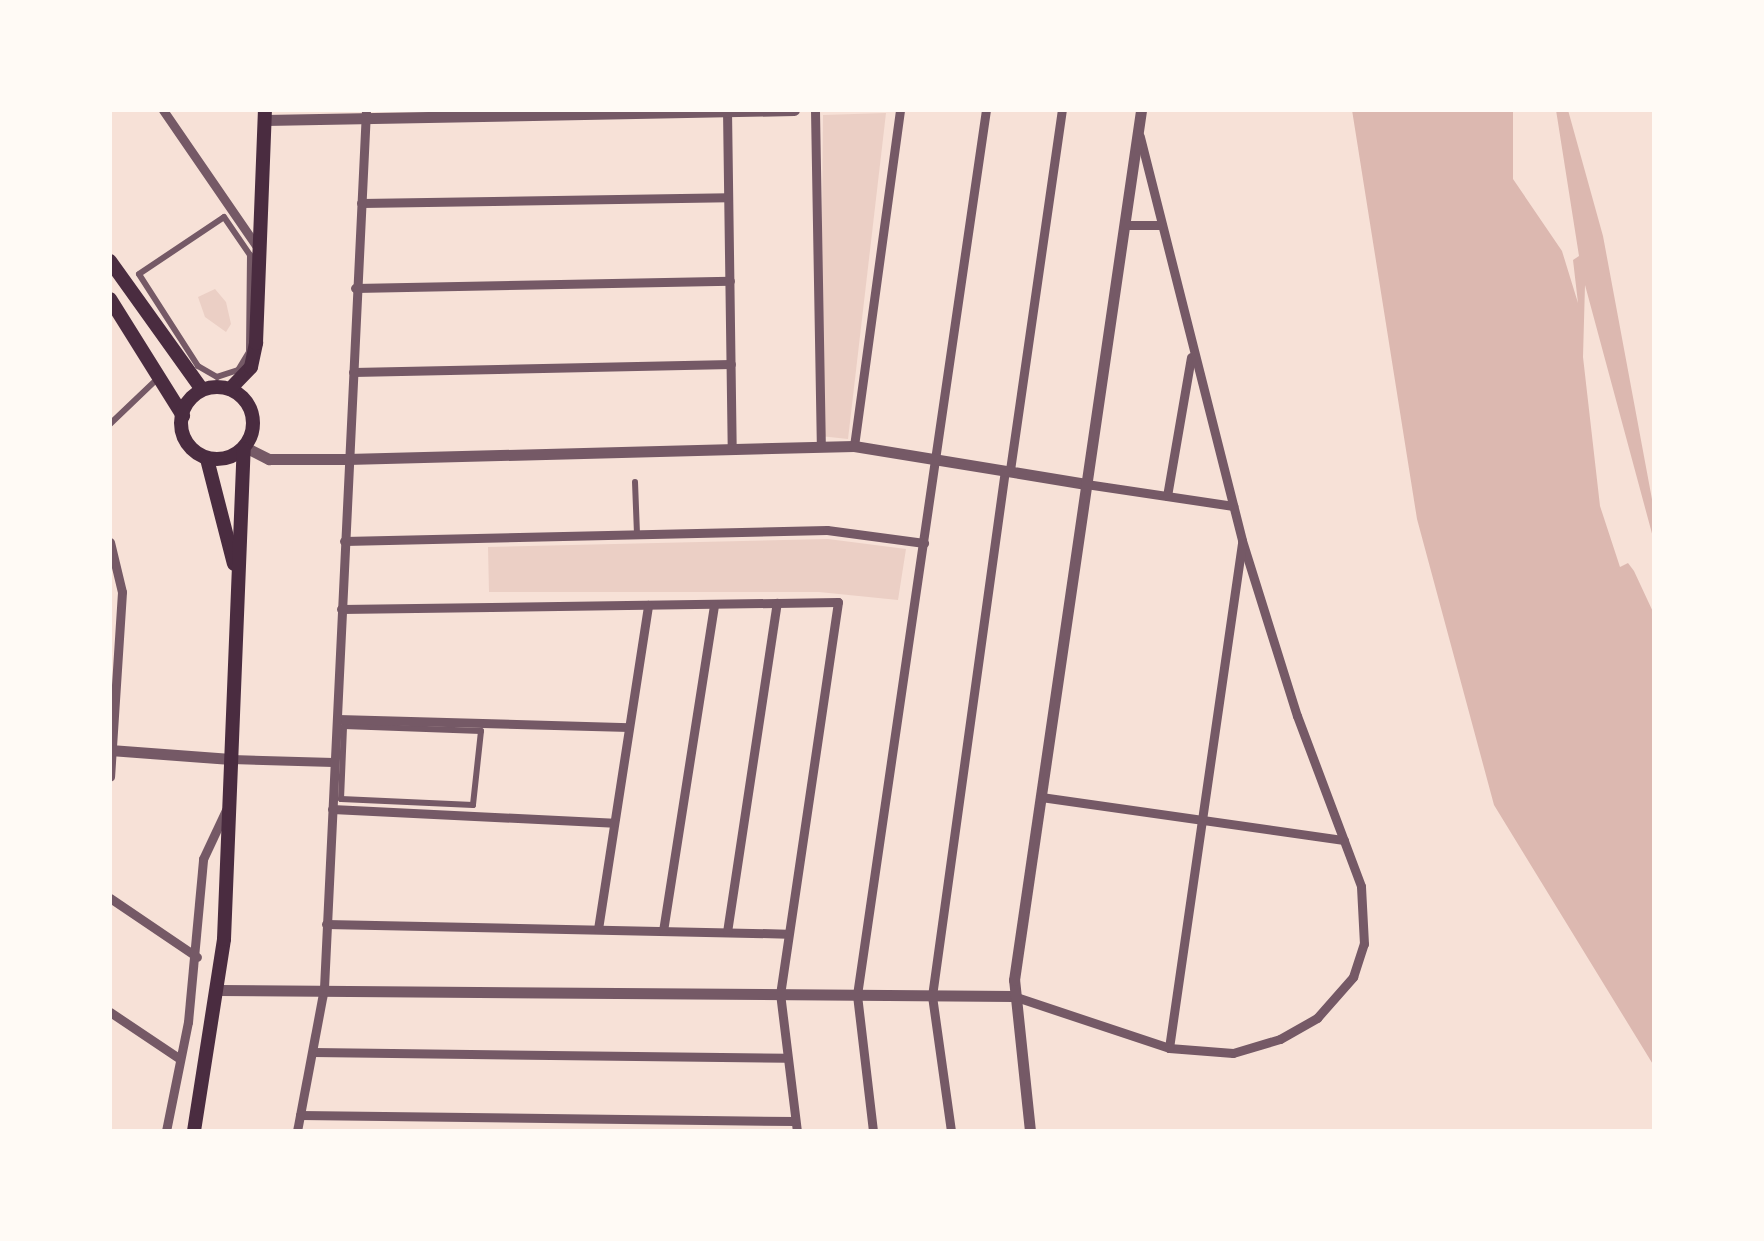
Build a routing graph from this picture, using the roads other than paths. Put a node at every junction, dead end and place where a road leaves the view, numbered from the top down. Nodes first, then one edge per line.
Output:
1 (163, 110) edge
2 (794, 110) edge
3 (815, 110) edge
4 (900, 110) edge
5 (986, 110) edge
6 (1062, 110) edge
7 (1141, 110) edge
8 (727, 111) edge
9 (366, 114) edge
10 (265, 115) edge
11 (1140, 136) junction
12 (728, 197) junction
13 (361, 203) junction
14 (1159, 225) junction
15 (1126, 226) junction
16 (261, 253) junction
17 (110, 261) edge
18 (139, 274) joint
19 (730, 281) junction
20 (355, 288) junction
21 (110, 298) edge
22 (1192, 354) junction
23 (731, 364) junction
24 (353, 372) junction
25 (154, 382) dead end
26 (200, 388) junction
27 (230, 390) junction
28 (183, 416) junction
29 (110, 424) edge
30 (821, 446) junction
31 (854, 446) junction
32 (244, 448) junction
33 (732, 448) junction
34 (938, 457) junction
35 (208, 458) junction
36 (346, 459) junction
37 (1007, 470) junction
38 (634, 482) dead end
39 (1086, 484) junction
40 (1167, 496) junction
41 (1232, 506) junction
42 (637, 534) junction
43 (1242, 540) junction
44 (344, 541) junction
45 (110, 542) edge
46 (924, 543) junction
47 (236, 580) junction
48 (778, 602) junction
49 (648, 604) junction
50 (714, 604) junction
51 (341, 610) junction
52 (338, 719) junction
53 (629, 726) junction
54 (112, 750) edge
55 (231, 759) junction
56 (333, 762) junction
57 (110, 776) edge
58 (1041, 797) junction
59 (230, 803) junction
60 (473, 805) joint
61 (332, 808) junction
62 (1203, 820) junction
63 (614, 823) junction
64 (1344, 840) junction
65 (110, 898) edge
66 (326, 924) junction
67 (598, 928) junction
68 (663, 931) junction
69 (727, 932) junction
70 (787, 934) junction
71 (197, 957) junction
72 (324, 988) junction
73 (219, 990) junction
74 (780, 993) junction
75 (857, 995) junction
76 (932, 996) junction
77 (1013, 996) junction
78 (110, 1012) edge
79 (1169, 1048) junction
80 (313, 1052) junction
81 (787, 1058) junction
82 (180, 1059) junction
83 (300, 1115) junction
84 (796, 1126) edge
85 (166, 1131) edge
86 (194, 1131) edge
87 (297, 1131) edge
88 (873, 1131) edge
89 (950, 1131) edge
90 (1030, 1131) edge

1 - 16 street
2 - 8 street
3 - 30 street
4 - 31 street
5 - 34 street
6 - 37 street
7 - 11 street
8 - 9 street
8 - 12 street
9 - 10 street
9 - 13 street
10 - 16 main road
11 - 14 street
11 - 15 street
12 - 13 street
12 - 19 street
13 - 20 street
14 - 15 street
14 - 22 street
15 - 39 street
16 - 27 main road
17 - 26 main road
18 - 18 street
19 - 20 street
19 - 23 street
20 - 24 street
21 - 28 main road
22 - 40 street
22 - 41 street
23 - 24 street
23 - 33 street
24 - 36 street
25 - 29 street
26 - 27 main road
26 - 28 main road
27 - 32 main road
28 - 35 main road
30 - 31 street
30 - 33 street
31 - 34 street
32 - 35 main road
32 - 36 street
32 - 47 main road
33 - 36 street
34 - 37 street
34 - 46 street
35 - 47 main road
36 - 44 street
37 - 39 street
37 - 76 street
38 - 42 street
39 - 40 street
39 - 58 street
40 - 41 street
41 - 43 street
42 - 44 street
42 - 46 street
43 - 62 street
43 - 64 street
44 - 51 street
45 - 54 street
46 - 75 street
47 - 55 main road
48 - 50 street
48 - 69 street
48 - 70 street
49 - 50 street
49 - 51 street
49 - 53 street
50 - 68 street
51 - 52 street
52 - 53 street
52 - 56 street
53 - 63 street
54 - 55 street
54 - 57 street
55 - 56 street
55 - 59 main road
56 - 61 street
58 - 62 street
58 - 77 street
59 - 71 street
59 - 73 main road
60 - 60 street
61 - 63 street
61 - 66 street
62 - 64 street
62 - 79 street
63 - 67 street
64 - 79 street
65 - 71 street
66 - 67 street
66 - 72 street
67 - 68 street
68 - 69 street
69 - 70 street
70 - 74 street
71 - 82 street
72 - 73 street
72 - 74 street
72 - 80 street
73 - 86 main road
74 - 75 street
74 - 81 street
75 - 76 street
75 - 88 street
76 - 77 street
76 - 89 street
77 - 79 street
77 - 90 street
78 - 82 street
80 - 81 street
80 - 83 street
81 - 84 street
82 - 85 street
83 - 84 street
83 - 87 street

